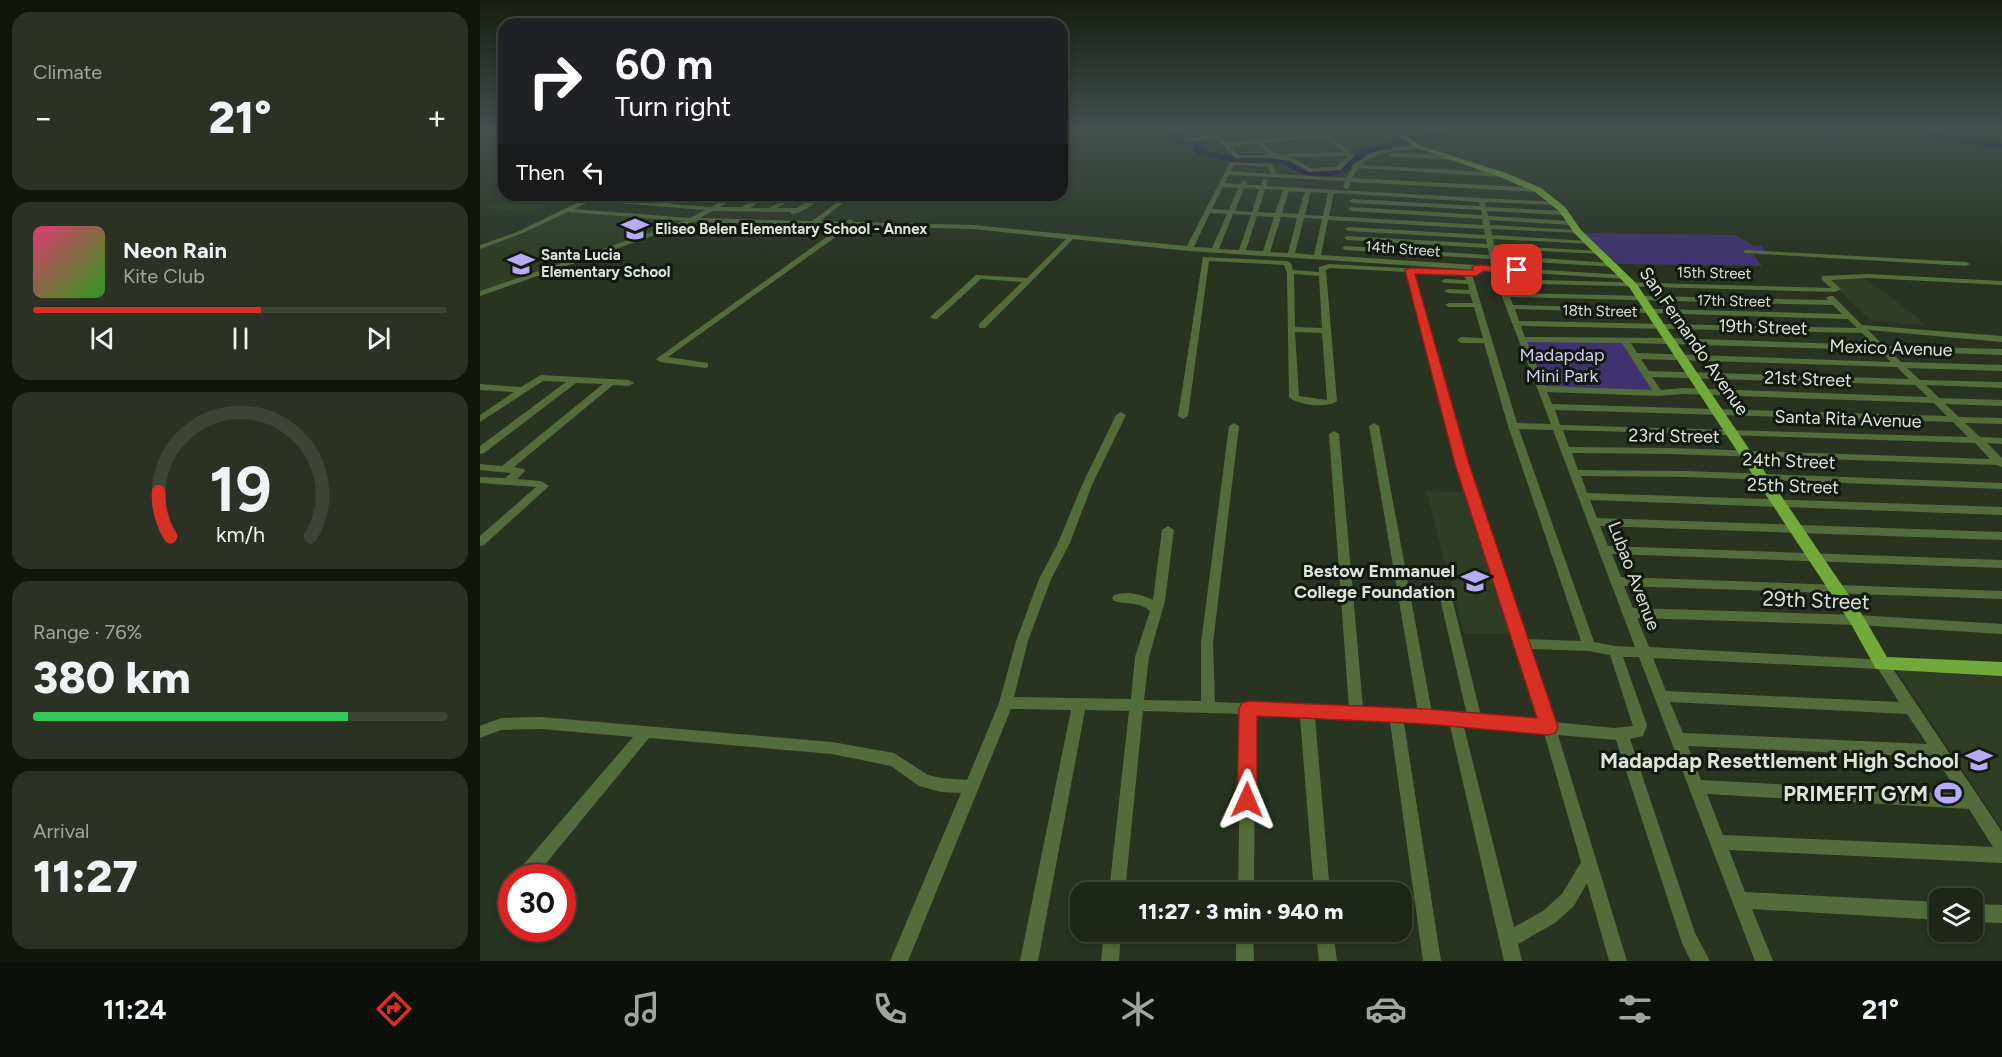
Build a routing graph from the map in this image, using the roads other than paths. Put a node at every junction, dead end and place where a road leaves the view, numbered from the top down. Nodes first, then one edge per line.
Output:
1 (1247, 174) edge
2 (1226, 175) edge
3 (1255, 175) edge
4 (1269, 175) edge
5 (1320, 175) edge
6 (1503, 175) edge
7 (1266, 176) junction
8 (1348, 176) junction
9 (1519, 183) junction
10 (1220, 185) junction
11 (1242, 187) junction
12 (1263, 188) junction
13 (1286, 189) junction
14 (1308, 190) junction
15 (1538, 190) junction
16 (1331, 191) junction
17 (1344, 192) junction
18 (1353, 197) junction
19 (586, 201) edge
20 (615, 201) edge
21 (643, 201) edge
22 (671, 201) edge
23 (727, 201) edge
24 (757, 201) edge
25 (784, 201) edge
26 (813, 201) edge
27 (842, 201) edge
28 (639, 203) junction
29 (1555, 204) junction
30 (663, 205) junction
31 (712, 209) junction
32 (743, 209) junction
33 (770, 209) junction
34 (1351, 209) junction
35 (566, 210) junction
36 (799, 210) junction
37 (1209, 211) junction
38 (1231, 212) junction
39 (1256, 213) junction
40 (1564, 213) junction
41 (1279, 214) junction
42 (1301, 216) junction
43 (1326, 217) junction
44 (1349, 218) junction
45 (692, 220) junction
46 (780, 220) junction
47 (816, 221) junction
48 (850, 222) junction
49 (1571, 223) junction
50 (1348, 229) junction
51 (1578, 232) junction
52 (1073, 236) junction
53 (1347, 238) junction
54 (1489, 238) junction
55 (1589, 243) junction
56 (480, 247) edge
57 (1345, 248) junction
58 (1189, 249) junction
59 (1215, 250) junction
60 (1242, 252) junction
61 (1746, 252) dead end
62 (1600, 253) junction
63 (1266, 254) junction
64 (1291, 255) junction
65 (1317, 257) junction
66 (1344, 259) junction
67 (1966, 264) dead end
68 (1613, 265) junction
69 (1410, 270) junction
70 (1290, 273) junction
71 (1323, 274) junction
72 (1472, 278) junction
73 (1028, 280) junction
74 (1445, 281) dead end
75 (1629, 281) junction
76 (2002, 282) edge
77 (1820, 289) junction
78 (1448, 291) dead end
79 (480, 294) edge
80 (1505, 294) junction
81 (1643, 298) junction
82 (1835, 303) junction
83 (1449, 305) dead end
84 (1477, 305) junction
85 (1510, 307) junction
86 (1653, 312) junction
87 (1849, 316) junction
88 (933, 317) dead end
89 (1515, 323) junction
90 (982, 326) dead end
91 (1662, 326) junction
92 (1292, 329) junction
93 (1862, 329) junction
94 (1326, 331) junction
95 (1523, 339) junction
96 (2002, 339) edge
97 (1461, 340) dead end
98 (1488, 341) junction
99 (1671, 341) junction
100 (1626, 342) junction
101 (1882, 348) junction
102 (2002, 352) edge
103 (1636, 356) junction
104 (1682, 357) junction
105 (1898, 364) junction
106 (705, 365) dead end
107 (2002, 368) edge
108 (1646, 374) junction
109 (1692, 374) junction
110 (574, 380) junction
111 (1918, 382) junction
112 (610, 383) junction
113 (628, 383) dead end
114 (2002, 385) edge
115 (481, 388) edge
116 (1541, 389) junction
117 (520, 390) junction
118 (1705, 392) junction
119 (1658, 393) junction
120 (1937, 400) junction
121 (2002, 403) edge
122 (1548, 407) junction
123 (1716, 410) junction
124 (1121, 415) dead end
125 (1183, 416) dead end
126 (480, 418) edge
127 (1955, 420) junction
128 (2002, 421) edge
129 (1234, 426) dead end
130 (1374, 426) dead end
131 (1513, 426) junction
132 (1557, 428) junction
133 (1732, 432) junction
134 (1334, 434) dead end
135 (1978, 440) junction
136 (2002, 441) edge
137 (1564, 450) junction
138 (480, 451) edge
139 (1746, 454) junction
140 (2001, 464) edge
141 (480, 467) edge
142 (505, 469) junction
143 (1574, 472) junction
144 (1760, 477) junction
145 (484, 480) edge
146 (508, 481) junction
147 (2002, 486) edge
148 (480, 488) edge
149 (1583, 496) junction
150 (1776, 502) junction
151 (2002, 511) edge
152 (1594, 522) junction
153 (1794, 529) junction
154 (1168, 530) dead end
155 (2002, 536) edge
156 (480, 542) edge
157 (1604, 550) junction
158 (1814, 558) junction
159 (2002, 564) edge
160 (1616, 581) junction
161 (1835, 590) junction
162 (1445, 594) dead end
163 (2002, 595) edge
164 (1118, 598) dead end
165 (1156, 609) junction
166 (1629, 613) junction
167 (1857, 620) junction
168 (2002, 629) edge
169 (1522, 644) junction
170 (1589, 646) junction
171 (1615, 651) junction
172 (1645, 653) junction
173 (1882, 664) junction
174 (2002, 669) edge
175 (1661, 696) junction
176 (1006, 703) junction
177 (1079, 704) junction
178 (1138, 705) junction
179 (1208, 708) junction
180 (1248, 708) junction
181 (1909, 708) junction
182 (1307, 711) junction
183 (1356, 714) junction
184 (1396, 717) junction
185 (1426, 717) junction
186 (1456, 721) junction
187 (1476, 721) junction
188 (1549, 727) junction
189 (480, 732) edge
190 (645, 733) junction
191 (1621, 734) junction
192 (1677, 739) junction
193 (1939, 751) junction
194 (972, 787) junction
195 (1698, 787) junction
196 (1974, 802) junction
197 (1717, 842) junction
198 (2002, 846) edge
199 (2002, 855) edge
200 (1589, 863) junction
201 (535, 864) edge
202 (1118, 882) edge
203 (1246, 882) edge
204 (1321, 882) edge
205 (1741, 900) junction
206 (1929, 910) edge
207 (1983, 913) edge
208 (2002, 914) edge
209 (1508, 940) junction
210 (1112, 942) edge
211 (1245, 942) edge
212 (1326, 942) edge
213 (899, 961) edge
214 (1029, 961) edge
215 (1110, 961) edge
216 (1245, 961) edge
217 (1328, 961) edge
218 (1432, 961) edge
219 (1512, 961) edge
220 (1618, 961) edge
221 (1701, 961) edge
222 (1764, 961) edge

1 - 11 street
2 - 10 street
3 - 7 street
4 - 7 street
5 - 8 street
6 - 9 main road, San Fernando Avenue
7 - 12 street
8 - 9 street
8 - 15 street
8 - 17 street
9 - 15 main road, San Fernando Avenue
10 - 11 street
10 - 37 street
11 - 12 street
11 - 38 street
12 - 13 street
12 - 39 street
13 - 14 street
13 - 41 street
14 - 16 street
14 - 42 street
15 - 29 main road, San Fernando Avenue
16 - 17 street
16 - 43 street
17 - 18 street
18 - 34 street
18 - 54 street
19 - 35 street
20 - 28 street
21 - 28 street
22 - 30 street
23 - 31 street
24 - 32 street
25 - 33 street
26 - 36 street
27 - 47 street
28 - 30 street
29 - 40 main road, San Fernando Avenue
29 - 54 street
30 - 31 street
31 - 32 street
31 - 45 street
32 - 33 street
33 - 36 street
34 - 44 street
34 - 54 street
35 - 45 street
35 - 56 street
36 - 46 street
37 - 38 street
37 - 58 street
38 - 39 street
38 - 59 street
39 - 41 street
39 - 60 street
40 - 49 main road, San Fernando Avenue
40 - 54 street
41 - 42 street
41 - 63 street
42 - 43 street
42 - 64 street
43 - 44 street
43 - 65 street
44 - 50 street
44 - 54 street
45 - 46 street, 14th Street
45 - 79 street
46 - 47 street, 14th Street
47 - 48 street, 14th Street
48 - 52 street, 14th Street
48 - 106 street
49 - 51 main road, San Fernando Avenue
49 - 54 street
50 - 53 street
50 - 54 street
51 - 54 street
51 - 55 main road, San Fernando Avenue
52 - 58 street, 14th Street
52 - 73 street
53 - 54 street
53 - 57 street
54 - 55 street
54 - 57 street
54 - 62 street
54 - 68 street
54 - 72 street, 14th Street
54 - 75 street, 15th Street
54 - 75 street, 14th Street
54 - 80 street, Lubao Avenue
55 - 62 main road, San Fernando Avenue
57 - 66 street
58 - 59 street, 14th Street
59 - 60 street, 14th Street
60 - 63 street, 14th Street
61 - 67 street
62 - 68 main road, San Fernando Avenue
63 - 64 street, 14th Street
64 - 65 street, 14th Street
65 - 66 street, 14th Street
66 - 72 street, 14th Street
68 - 75 main road, San Fernando Avenue
69 - 71 street
69 - 72 street
69 - 169 street
70 - 71 street
70 - 92 street
70 - 125 street
71 - 94 street
72 - 74 street
72 - 78 street
72 - 84 street
73 - 88 street
73 - 90 street
75 - 77 street, 15th Street
75 - 81 main road, San Fernando Avenue
76 - 77 street
77 - 82 street
80 - 81 street
80 - 85 street, Lubao Avenue
81 - 82 street
81 - 86 main road, San Fernando Avenue
82 - 87 street
83 - 84 street
84 - 98 street
85 - 86 street, 17th Street
85 - 89 street, Lubao Avenue
86 - 87 street, 17th Street
86 - 91 main road, San Fernando Avenue
87 - 93 street
89 - 91 street, 18th Street
89 - 95 street, Lubao Avenue
91 - 93 street, 18th Street
91 - 99 main road, San Fernando Avenue
92 - 94 street
92 - 94 street
93 - 96 street, 18th Street
93 - 101 street
95 - 100 street, 19th Street
95 - 116 street, Lubao Avenue
97 - 98 street
98 - 131 street
99 - 100 street, 19th Street
99 - 101 street, 19th Street
99 - 104 main road, San Fernando Avenue
100 - 103 street
101 - 102 street, 19th Street
101 - 105 street
103 - 104 street, Mexico Avenue
103 - 108 street
104 - 105 street, Mexico Avenue
104 - 109 main road, San Fernando Avenue
105 - 107 street, Mexico Avenue
105 - 111 street
108 - 109 street
108 - 119 street
109 - 111 street
109 - 118 main road, San Fernando Avenue
110 - 112 street
110 - 117 street
110 - 138 street
111 - 114 street
111 - 120 street
112 - 113 street
112 - 142 street
115 - 117 street
116 - 119 street, 21st Street
116 - 122 street, Lubao Avenue
117 - 126 street
118 - 119 street, 21st Street
118 - 120 street, 21st Street
118 - 123 main road, San Fernando Avenue
120 - 121 street, 21st Street
120 - 127 street
122 - 123 street
122 - 132 street, Lubao Avenue
123 - 127 street
123 - 133 main road, San Fernando Avenue
124 - 176 street
127 - 128 street
127 - 135 street
129 - 179 street
130 - 185 street
131 - 132 street, Santa Rita Avenue
131 - 170 street
132 - 133 street, Santa Rita Avenue
132 - 137 street, Lubao Avenue
133 - 135 street, Santa Rita Avenue
133 - 139 main road, San Fernando Avenue
134 - 183 street
135 - 136 street, Santa Rita Avenue
135 - 140 street
137 - 139 street, 23rd Street
137 - 143 street, Lubao Avenue
139 - 140 street, 23rd Street
139 - 144 main road, San Fernando Avenue
141 - 142 street
142 - 146 street
143 - 144 street, 24th Street
143 - 149 street, Lubao Avenue
144 - 147 street, 24th Street
144 - 150 main road, San Fernando Avenue
145 - 146 street
145 - 148 street
146 - 156 street
149 - 150 street, 25th Street
149 - 152 street, Lubao Avenue
150 - 151 street, 25th Street
150 - 153 main road, San Fernando Avenue
152 - 153 street
152 - 157 street, Lubao Avenue
153 - 155 street
153 - 158 main road, San Fernando Avenue
154 - 165 street
157 - 158 street
157 - 160 street, Lubao Avenue
158 - 159 street
158 - 161 main road, San Fernando Avenue
160 - 161 street
160 - 166 street, Lubao Avenue
161 - 163 street
161 - 167 main road, San Fernando Avenue
162 - 187 street
164 - 165 street
165 - 178 street
166 - 167 street, 29th Street
166 - 172 street, Lubao Avenue
167 - 168 street, 29th Street
167 - 173 main road, San Fernando Avenue
169 - 170 street
169 - 188 street
170 - 171 street
171 - 172 street
171 - 191 street
172 - 173 street
172 - 175 street, Lubao Avenue
173 - 174 main road
173 - 181 street, San Fernando Avenue
175 - 181 street
175 - 192 street, Lubao Avenue
176 - 177 street
176 - 194 street
177 - 178 street
177 - 214 street
178 - 179 street
178 - 202 street
179 - 180 street
180 - 182 street
180 - 203 street
181 - 193 street, San Fernando Avenue
182 - 183 street
182 - 204 street
183 - 184 street
184 - 185 street
184 - 218 street
185 - 186 street
186 - 187 street
186 - 209 street
187 - 188 street
188 - 191 street
188 - 200 street
189 - 190 street
190 - 194 street
190 - 201 street
191 - 221 street
192 - 193 street
192 - 195 street, Lubao Avenue
193 - 196 street, San Fernando Avenue
194 - 213 street
195 - 196 street
195 - 197 street, Lubao Avenue
196 - 198 street, San Fernando Avenue
197 - 199 street
197 - 205 street, Lubao Avenue
200 - 209 street
200 - 220 street
205 - 206 street
205 - 222 street, Lubao Avenue
207 - 208 street
209 - 219 street
210 - 215 street
211 - 216 street
212 - 217 street

